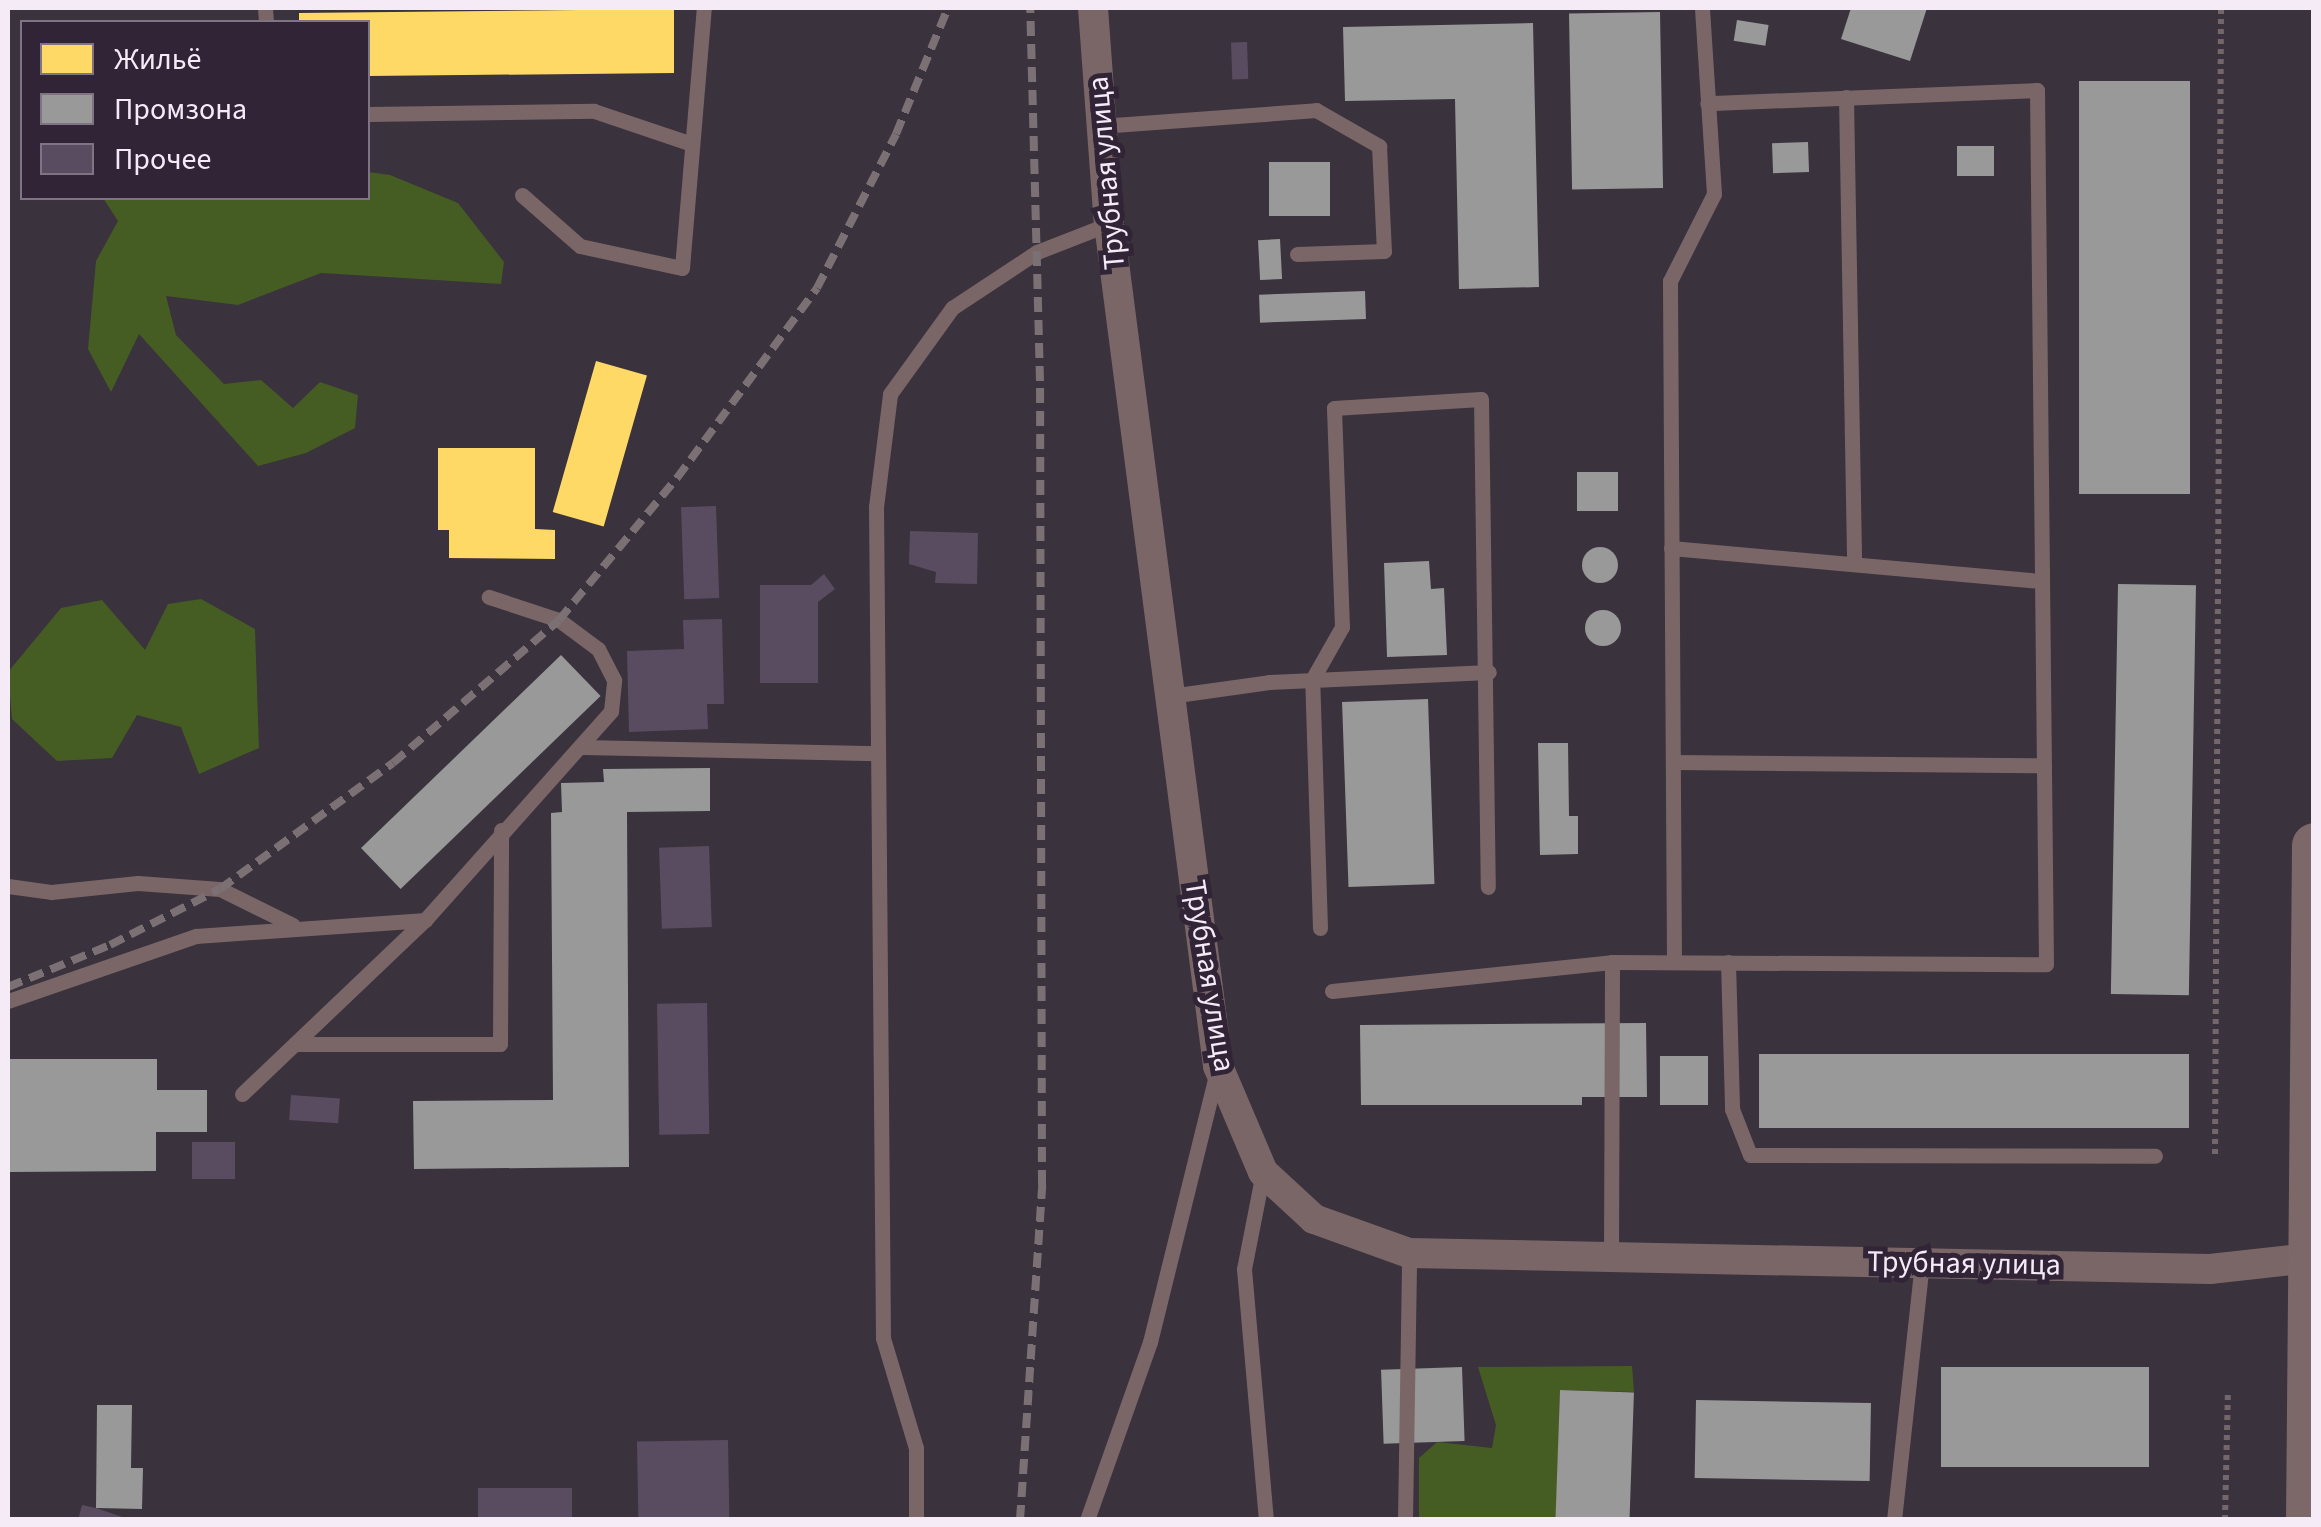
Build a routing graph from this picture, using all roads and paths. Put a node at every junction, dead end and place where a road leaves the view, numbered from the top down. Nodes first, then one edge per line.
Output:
1 (704, 8) edge
2 (1093, 8) edge
3 (1702, 8) edge
4 (2222, 8) edge
5 (1846, 97) junction
6 (1707, 103) junction
7 (370, 114) edge
8 (1100, 126) junction
9 (692, 144) junction
10 (522, 195) dead end
11 (1109, 224) junction
12 (1297, 254) dead end
13 (1671, 548) junction
14 (1854, 564) junction
15 (2042, 581) junction
16 (489, 596) dead end
17 (1490, 672) junction
18 (1312, 680) junction
19 (1170, 696) junction
20 (582, 746) junction
21 (878, 753) junction
22 (1672, 762) junction
23 (2044, 765) junction
24 (501, 830) junction
25 (2314, 846) edge
26 (8, 886) edge
27 (1488, 887) dead end
28 (425, 920) junction
29 (297, 927) junction
30 (1320, 928) dead end
31 (1674, 961) junction
32 (1612, 962) junction
33 (1728, 962) junction
34 (1332, 991) dead end
35 (8, 1001) edge
36 (295, 1044) junction
37 (1218, 1066) junction
38 (242, 1094) dead end
39 (2214, 1154) dead end
40 (2155, 1156) dead end
41 (1263, 1172) junction
42 (1409, 1253) junction
43 (2311, 1257) edge
44 (1611, 1258) junction
45 (1922, 1263) junction
46 (2228, 1391) dead end
47 (916, 1520) edge
48 (1087, 1520) edge
49 (1266, 1520) edge
50 (1405, 1520) edge
51 (1894, 1520) edge
52 (2225, 1520) edge
53 (2308, 1520) edge

1 - 9 lane
2 - 8 street, Трубная улица
3 - 6 lane
4 - 39 path
5 - 6 lane
5 - 14 lane
5 - 15 lane
6 - 13 lane
7 - 9 lane
8 - 11 street, Трубная улица
8 - 12 lane
9 - 10 lane
11 - 19 street, Трубная улица
11 - 21 lane
13 - 14 lane
13 - 22 lane
14 - 15 lane
15 - 23 lane
16 - 20 lane
17 - 18 lane
17 - 18 lane
17 - 27 lane
18 - 19 lane
18 - 30 lane
19 - 37 street, Трубная улица
20 - 21 lane
20 - 24 lane
21 - 47 lane
22 - 23 lane
22 - 31 lane
23 - 33 lane
24 - 28 lane
24 - 36 lane
25 - 43 main road
26 - 29 lane
28 - 29 lane
28 - 36 lane
29 - 35 lane
31 - 32 lane
31 - 33 lane
32 - 34 lane
32 - 44 lane
33 - 40 lane
36 - 38 lane
37 - 41 street, Трубная улица
37 - 48 lane
41 - 42 street, Трубная улица
41 - 49 lane
42 - 44 street, Трубная улица
42 - 50 lane
43 - 45 street, Трубная улица
43 - 53 main road
44 - 45 street, Трубная улица
45 - 51 lane
46 - 52 path

